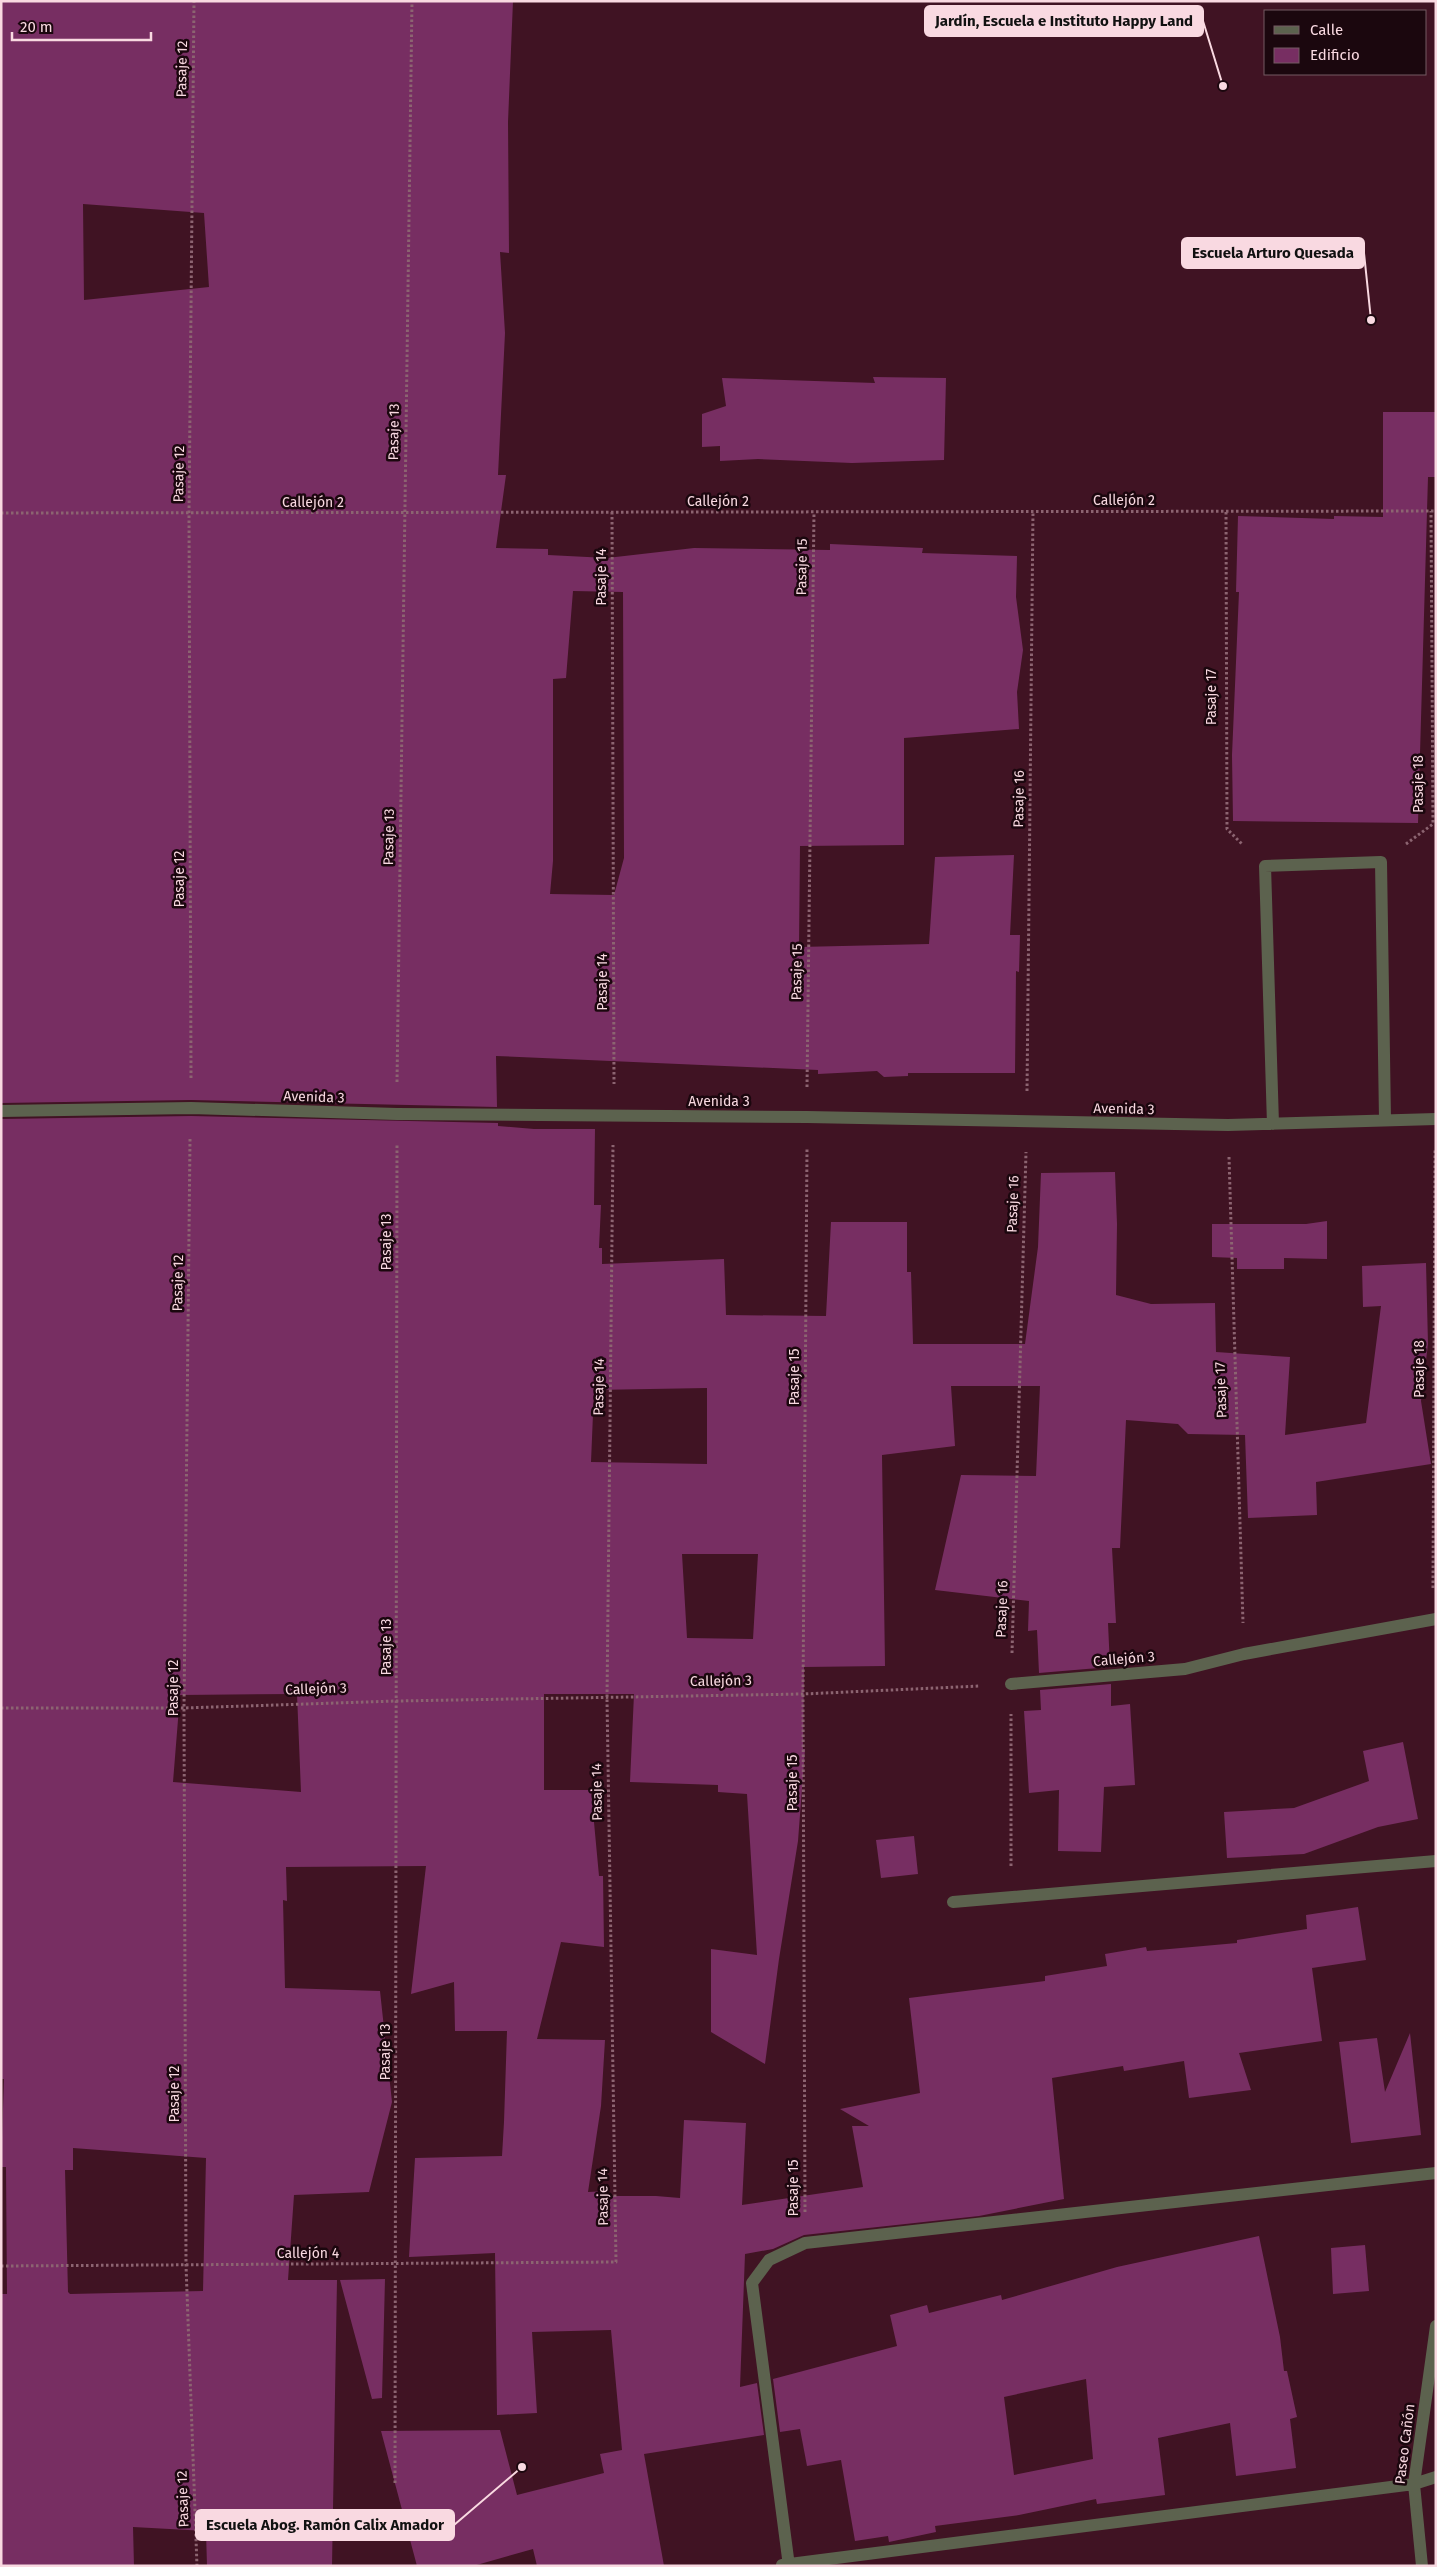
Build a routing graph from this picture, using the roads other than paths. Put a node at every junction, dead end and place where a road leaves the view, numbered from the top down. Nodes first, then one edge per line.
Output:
1 (1, 1110) edge
2 (1386, 1119) junction
3 (1435, 1119) edge
4 (1273, 1124) junction
5 (1434, 1619) edge
6 (1011, 1684) road end
7 (1436, 1860) edge
8 (953, 1902) dead end
9 (1436, 2172) edge
10 (1436, 2326) edge
11 (1436, 2477) edge
12 (1414, 2484) junction
13 (786, 2565) edge
14 (1422, 2566) edge

1 - 4 street, Avenida 3
2 - 3 street, Avenida 3
2 - 4 street, Avenida 3
2 - 4 street
5 - 6 street, Callejón 3
7 - 8 street
9 - 13 street
10 - 12 street, Paseo Cañón
11 - 12 street
12 - 13 street
12 - 14 street, Paseo Cañón

